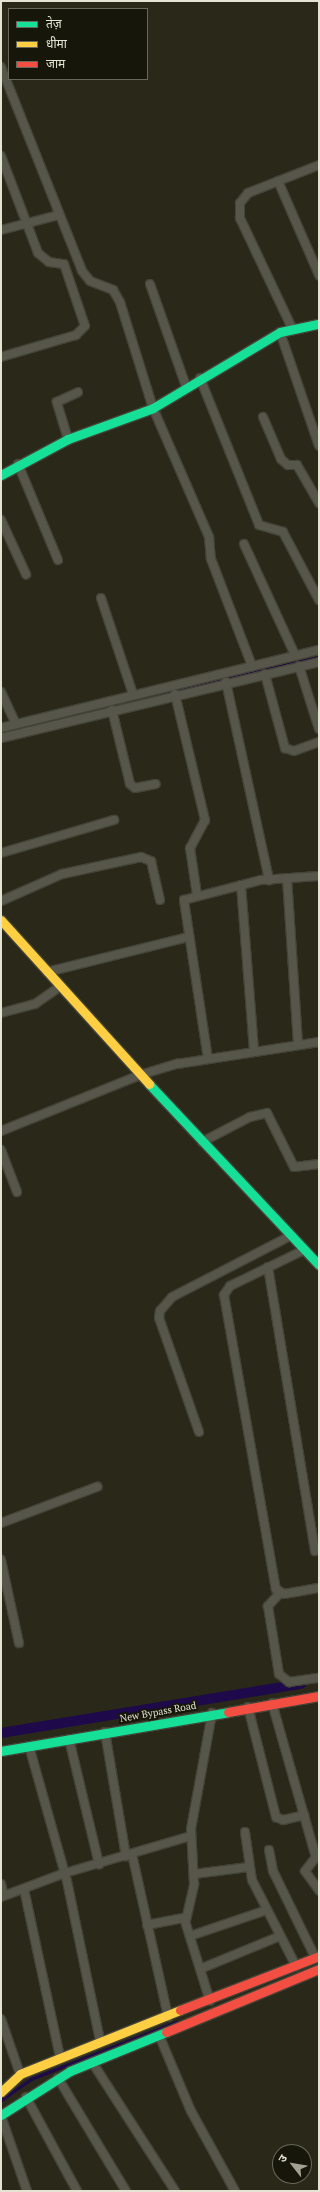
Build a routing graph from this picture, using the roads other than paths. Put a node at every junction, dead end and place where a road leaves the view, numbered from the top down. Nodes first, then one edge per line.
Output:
1 (1, 67) edge
2 (1, 156) edge
3 (319, 165) edge
4 (278, 181) junction
5 (58, 214) junction
6 (28, 223) junction
7 (1, 230) edge
8 (319, 275) edge
9 (150, 284) dead end
10 (319, 324) edge
11 (292, 328) junction
12 (280, 332) junction
13 (1, 357) edge
14 (200, 378) junction
15 (186, 386) junction
16 (78, 392) dead end
17 (153, 408) junction
18 (263, 417) dead end
19 (68, 439) junction
20 (319, 446) edge
21 (18, 464) junction
22 (1, 475) edge
23 (319, 503) edge
24 (1, 520) edge
25 (244, 544) dead end
26 (58, 560) dead end
27 (26, 574) dead end
28 (101, 598) dead end
29 (319, 600) edge
30 (319, 650) edge
31 (295, 655) junction
32 (319, 662) edge
33 (252, 666) junction
34 (299, 666) junction
35 (265, 674) junction
36 (226, 682) junction
37 (1, 692) edge
38 (133, 694) junction
39 (175, 694) junction
40 (112, 710) junction
41 (16, 724) junction
42 (1, 728) edge
43 (319, 729) edge
44 (1, 738) edge
45 (319, 742) edge
46 (156, 784) dead end
47 (114, 820) dead end
48 (1, 853) edge
49 (319, 876) edge
50 (287, 878) junction
51 (270, 880) junction
52 (241, 885) junction
53 (197, 895) junction
54 (160, 900) dead end
55 (1, 901) edge
56 (1, 920) edge
57 (188, 937) junction
58 (47, 972) junction
59 (59, 987) junction
60 (1, 1013) edge
61 (319, 1042) edge
62 (298, 1045) junction
63 (254, 1051) junction
64 (208, 1059) junction
65 (140, 1075) junction
66 (1, 1131) edge
67 (202, 1142) junction
68 (1, 1150) edge
69 (319, 1164) edge
70 (17, 1192) dead end
71 (290, 1236) junction
72 (304, 1250) junction
73 (319, 1265) edge
74 (268, 1267) junction
75 (199, 1432) dead end
76 (97, 1487) dead end
77 (1, 1523) edge
78 (315, 1551) dead end
79 (1, 1560) edge
80 (319, 1588) edge
81 (280, 1593) junction
82 (19, 1643) dead end
83 (319, 1678) edge
84 (319, 1696) edge
85 (272, 1703) junction
86 (248, 1707) junction
87 (212, 1713) junction
88 (105, 1732) junction
89 (69, 1739) junction
90 (29, 1746) junction
91 (1, 1751) edge
92 (304, 1815) junction
93 (245, 1832) dead end
94 (191, 1836) junction
95 (269, 1850) dead end
96 (129, 1855) junction
97 (99, 1864) junction
98 (249, 1867) junction
99 (65, 1873) junction
100 (194, 1874) junction
101 (1, 1884) edge
102 (24, 1888) junction
103 (319, 1890) edge
104 (3, 1897) edge
105 (267, 1910) junction
106 (186, 1920) junction
107 (147, 1925) junction
108 (190, 1936) junction
109 (280, 1936) junction
110 (317, 1957) edge
111 (296, 1966) junction
112 (200, 1969) junction
113 (319, 1969) edge
114 (210, 2001) junction
115 (168, 2017) junction
116 (1, 2019) edge
117 (159, 2035) junction
118 (100, 2041) junction
119 (60, 2057) junction
120 (92, 2062) junction
121 (20, 2074) junction
122 (58, 2078) junction
123 (1, 2092) edge
124 (26, 2097) junction
125 (1, 2116) edge
126 (27, 2191) edge
127 (77, 2191) edge
128 (126, 2191) edge
129 (175, 2191) edge
130 (235, 2191) edge

1 - 5 street
2 - 6 street
3 - 4 street
4 - 8 street
4 - 11 street
5 - 6 street
5 - 17 street
6 - 7 street
6 - 13 street
9 - 15 street
10 - 11 street
11 - 12 street
12 - 14 street
12 - 20 street
14 - 15 street
14 - 29 street
15 - 17 street
16 - 19 street
17 - 19 street
17 - 33 street
18 - 23 street
19 - 21 street
21 - 22 street
21 - 26 street
24 - 27 street
25 - 31 street
28 - 38 street
30 - 31 street
31 - 33 street
32 - 34 street
33 - 38 street
34 - 35 street
34 - 43 street
35 - 36 street
35 - 45 street
36 - 39 street
36 - 51 street
37 - 41 street
38 - 41 street
39 - 40 street
39 - 53 street
40 - 44 street
40 - 46 street
41 - 42 street
47 - 48 street
49 - 50 street
50 - 51 street
50 - 62 street
51 - 52 street
52 - 53 street
52 - 63 street
53 - 57 street
54 - 55 street
56 - 58 street
57 - 58 street
57 - 64 street
58 - 59 street
59 - 60 street
59 - 65 street
61 - 62 street
62 - 63 street
63 - 64 street
64 - 65 street
65 - 66 street
65 - 67 street
67 - 69 street
67 - 71 street
68 - 70 street
71 - 72 street
71 - 75 street
72 - 73 street
72 - 74 street
74 - 78 street
74 - 81 street
76 - 77 street
79 - 82 street
80 - 81 street
81 - 83 street
84 - 85 street, New Bypass Road
85 - 86 street, New Bypass Road
85 - 92 street
86 - 87 street, New Bypass Road
86 - 92 street
87 - 88 street, New Bypass Road
87 - 94 street
88 - 89 street, New Bypass Road
88 - 96 street
89 - 90 street, New Bypass Road
89 - 97 street
90 - 91 street, New Bypass Road
90 - 99 street
92 - 103 street
93 - 98 street
94 - 96 street
94 - 100 street
95 - 110 street
96 - 97 street
96 - 107 street
97 - 99 street
98 - 100 street
98 - 105 street
99 - 102 street
99 - 118 street
100 - 106 street
101 - 104 street
102 - 104 street
102 - 119 street
105 - 108 street
105 - 109 street
106 - 107 street
106 - 108 street
107 - 115 street
108 - 112 street
109 - 111 street
109 - 112 street
110 - 111 street
111 - 114 street
112 - 114 street
113 - 117 street
114 - 115 street
115 - 118 street
116 - 121 street
117 - 120 street
117 - 130 street
118 - 119 street
119 - 121 street
120 - 122 street
120 - 129 street
121 - 123 street
122 - 124 street
122 - 128 street
124 - 125 street
124 - 127 street
125 - 126 street

